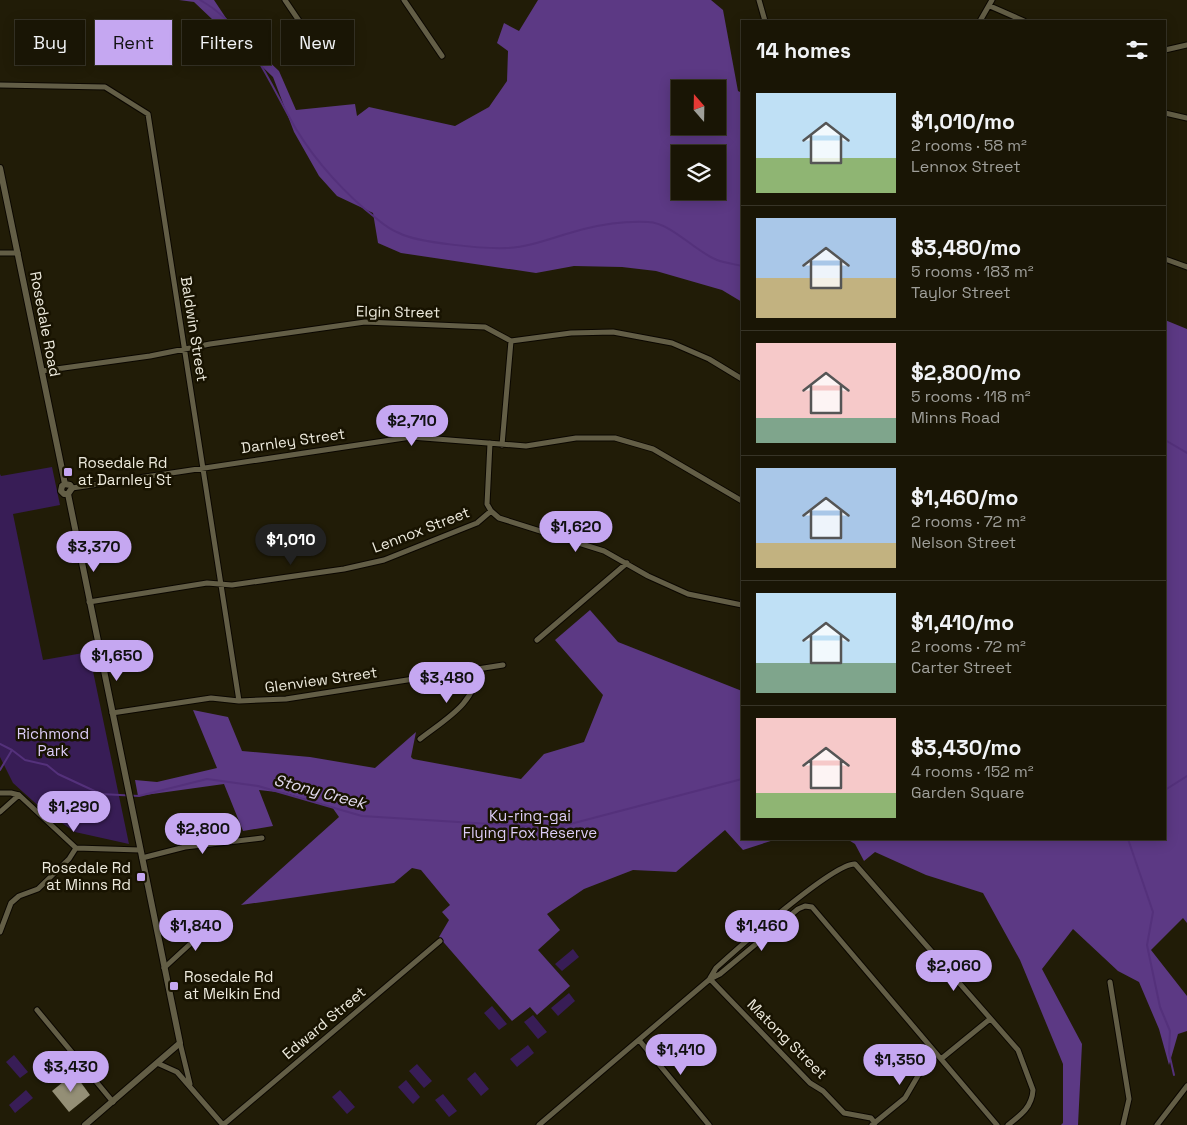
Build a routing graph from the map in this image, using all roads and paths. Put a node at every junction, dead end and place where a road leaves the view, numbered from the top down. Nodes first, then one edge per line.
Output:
1 (285, 0) edge
2 (404, 0) edge
3 (759, 0) edge
4 (992, 0) edge
5 (990, 6) junction
6 (298, 20) edge
7 (765, 20) edge
8 (981, 20) edge
9 (1022, 20) edge
10 (1187, 45) edge
11 (1166, 50) edge
12 (442, 56) dead end
13 (0, 85) edge
14 (1166, 114) edge
15 (1187, 118) edge
16 (0, 168) edge
17 (0, 253) edge
18 (18, 253) junction
19 (1166, 259) edge
20 (1187, 267) edge
21 (511, 341) junction
22 (184, 349) junction
23 (42, 371) junction
24 (741, 378) edge
25 (490, 444) junction
26 (502, 445) junction
27 (203, 467) junction
28 (66, 484) junction
29 (70, 491) junction
30 (741, 500) edge
31 (491, 512) junction
32 (627, 563) junction
33 (221, 584) junction
34 (89, 602) junction
35 (741, 605) edge
36 (537, 640) dead end
37 (503, 665) dead end
38 (477, 669) junction
39 (239, 701) junction
40 (112, 713) junction
41 (420, 739) dead end
42 (0, 793) edge
43 (19, 795) junction
44 (0, 812) edge
45 (262, 838) dead end
46 (76, 848) junction
47 (140, 850) junction
48 (142, 858) junction
49 (214, 922) dead end
50 (0, 932) edge
51 (440, 941) dead end
52 (164, 968) junction
53 (710, 979) junction
54 (1110, 982) dead end
55 (37, 1010) dead end
56 (990, 1018) junction
57 (639, 1040) junction
58 (180, 1043) junction
59 (933, 1050) junction
60 (941, 1059) junction
61 (157, 1063) junction
62 (1187, 1086) edge
63 (191, 1087) junction
64 (113, 1102) junction
65 (874, 1124) edge
66 (85, 1125) edge
67 (223, 1125) edge
68 (539, 1125) edge
69 (709, 1125) edge
70 (997, 1125) edge
71 (1008, 1125) edge
72 (1123, 1125) edge
73 (1157, 1125) edge

1 - 6 street
2 - 12 street
3 - 7 street
4 - 5 street
5 - 8 street
5 - 9 street
10 - 11 street
13 - 22 street, Baldwin Street
14 - 15 street
16 - 18 street, Rosedale Road
17 - 18 street
18 - 23 street, Rosedale Road
19 - 20 street
21 - 22 street, Elgin Street
21 - 24 street
21 - 26 street
22 - 23 street, Elgin Street
22 - 27 street, Baldwin Street
23 - 28 street, Rosedale Road
25 - 26 street, Darnley Street
25 - 27 street, Darnley Street
25 - 31 street
26 - 30 street, Darnley Street
27 - 29 street, Darnley Street
27 - 33 street, Baldwin Street
28 - 29 street
28 - 29 street
29 - 34 street
31 - 32 street
31 - 33 street, Lennox Street
32 - 35 street
32 - 36 street
33 - 34 street, Lennox Street
33 - 39 street, Baldwin Street
34 - 40 street
37 - 38 street, Glenview Street
38 - 39 street, Glenview Street
38 - 41 street
39 - 40 street, Glenview Street
40 - 47 street
42 - 43 street
43 - 44 street
43 - 46 street
45 - 48 street
46 - 47 street
46 - 50 street
47 - 48 street
48 - 52 street
49 - 52 street
51 - 67 street, Edward Street
52 - 58 street
53 - 56 street
53 - 57 street
53 - 59 street
53 - 65 street, Matong Street
54 - 72 street
55 - 64 street
56 - 60 street
56 - 71 street
57 - 68 street
57 - 69 street
58 - 61 street
58 - 63 street
59 - 60 street
59 - 65 street
60 - 70 street
61 - 63 street
61 - 64 street
62 - 73 street
63 - 67 street
64 - 66 street

